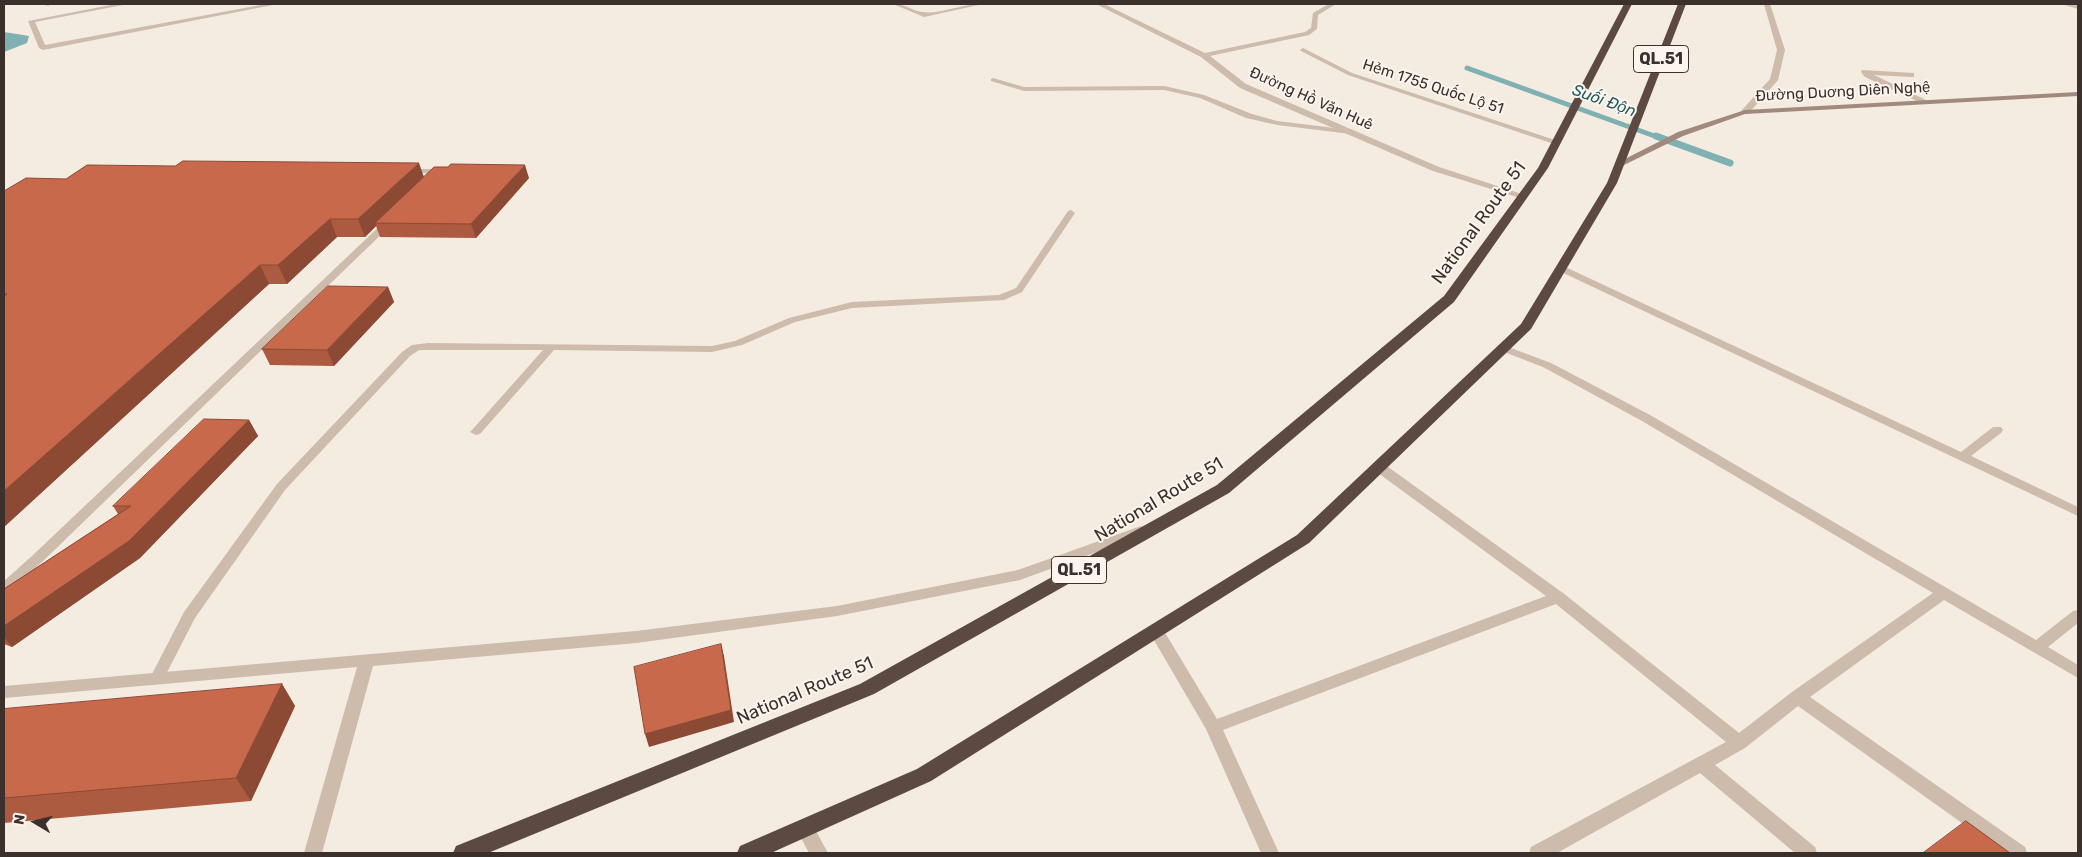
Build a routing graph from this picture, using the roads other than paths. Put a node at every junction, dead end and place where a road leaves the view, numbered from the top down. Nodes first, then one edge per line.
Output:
1 (125, 4) edge
2 (275, 4) edge
3 (896, 4) edge
4 (980, 4) edge
5 (1099, 4) edge
6 (1333, 4) edge
7 (1628, 4) edge
8 (1682, 4) edge
9 (1767, 4) edge
10 (2067, 4) edge
11 (2078, 7) edge
12 (1303, 50) dead end
13 (1204, 55) junction
14 (1911, 75) dead end
15 (994, 80) dead end
16 (2078, 94) edge
17 (1924, 101) junction
18 (1745, 112) junction
19 (1351, 132) junction
20 (1557, 142) junction
21 (1619, 164) junction
22 (394, 171) edge
23 (428, 185) edge
24 (1523, 196) junction
25 (1071, 214) dead end
26 (392, 219) edge
27 (1560, 268) junction
28 (550, 347) junction
29 (1503, 348) junction
30 (1997, 430) dead end
31 (476, 432) dead end
32 (1962, 457) junction
33 (1379, 467) junction
34 (2078, 512) edge
35 (1166, 521) junction
36 (4, 588) edge
37 (1944, 594) junction
38 (1558, 597) junction
39 (2078, 614) edge
40 (1156, 630) junction
41 (2036, 647) junction
42 (367, 660) junction
43 (2078, 672) edge
44 (157, 678) junction
45 (4, 692) edge
46 (1798, 697) junction
47 (1213, 727) junction
48 (1739, 744) junction
49 (1702, 764) junction
50 (805, 828) junction
51 (313, 853) edge
52 (464, 853) edge
53 (748, 853) edge
54 (819, 853) edge
55 (1270, 853) edge
56 (1538, 853) edge
57 (1808, 853) edge
58 (2018, 853) edge

1 - 2 street
3 - 4 street
5 - 13 street, Đường Hồ Văn Huê
6 - 13 street
7 - 20 highway, National Route 51 / QL.51
8 - 21 highway, QL.51
9 - 18 street
10 - 11 street
12 - 20 lane, Hẻm 1755 Quốc Lộ 51
13 - 19 street, Đường Hồ Văn Huê
14 - 17 street
15 - 19 lane
16 - 17 street, Đường Duơng Diên Nghệ
17 - 18 street, Đường Duơng Diên Nghệ
18 - 21 street, Đường Duơng Diên Nghệ
19 - 24 street, Đường Hồ Văn Huê
20 - 24 highway, National Route 51 / QL.51
21 - 27 highway, QL.51
22 - 23 lane
24 - 35 highway, National Route 51 / QL.51
25 - 28 lane
26 - 36 lane
27 - 29 highway, QL.51
27 - 32 street
28 - 31 lane
28 - 44 lane
29 - 33 highway, QL.51
29 - 37 street
30 - 32 street
32 - 34 street
33 - 38 street
33 - 40 highway, QL.51
35 - 42 street
35 - 52 highway, National Route 51 / QL.51
37 - 41 street
37 - 46 street
38 - 47 street
38 - 48 street
39 - 41 street
40 - 47 street
40 - 50 highway, QL.51
41 - 43 street
42 - 44 street
42 - 51 street
44 - 45 street
46 - 48 street
46 - 58 street
47 - 55 street
48 - 49 street
49 - 56 street
49 - 57 street
50 - 53 highway, QL.51
50 - 54 street

